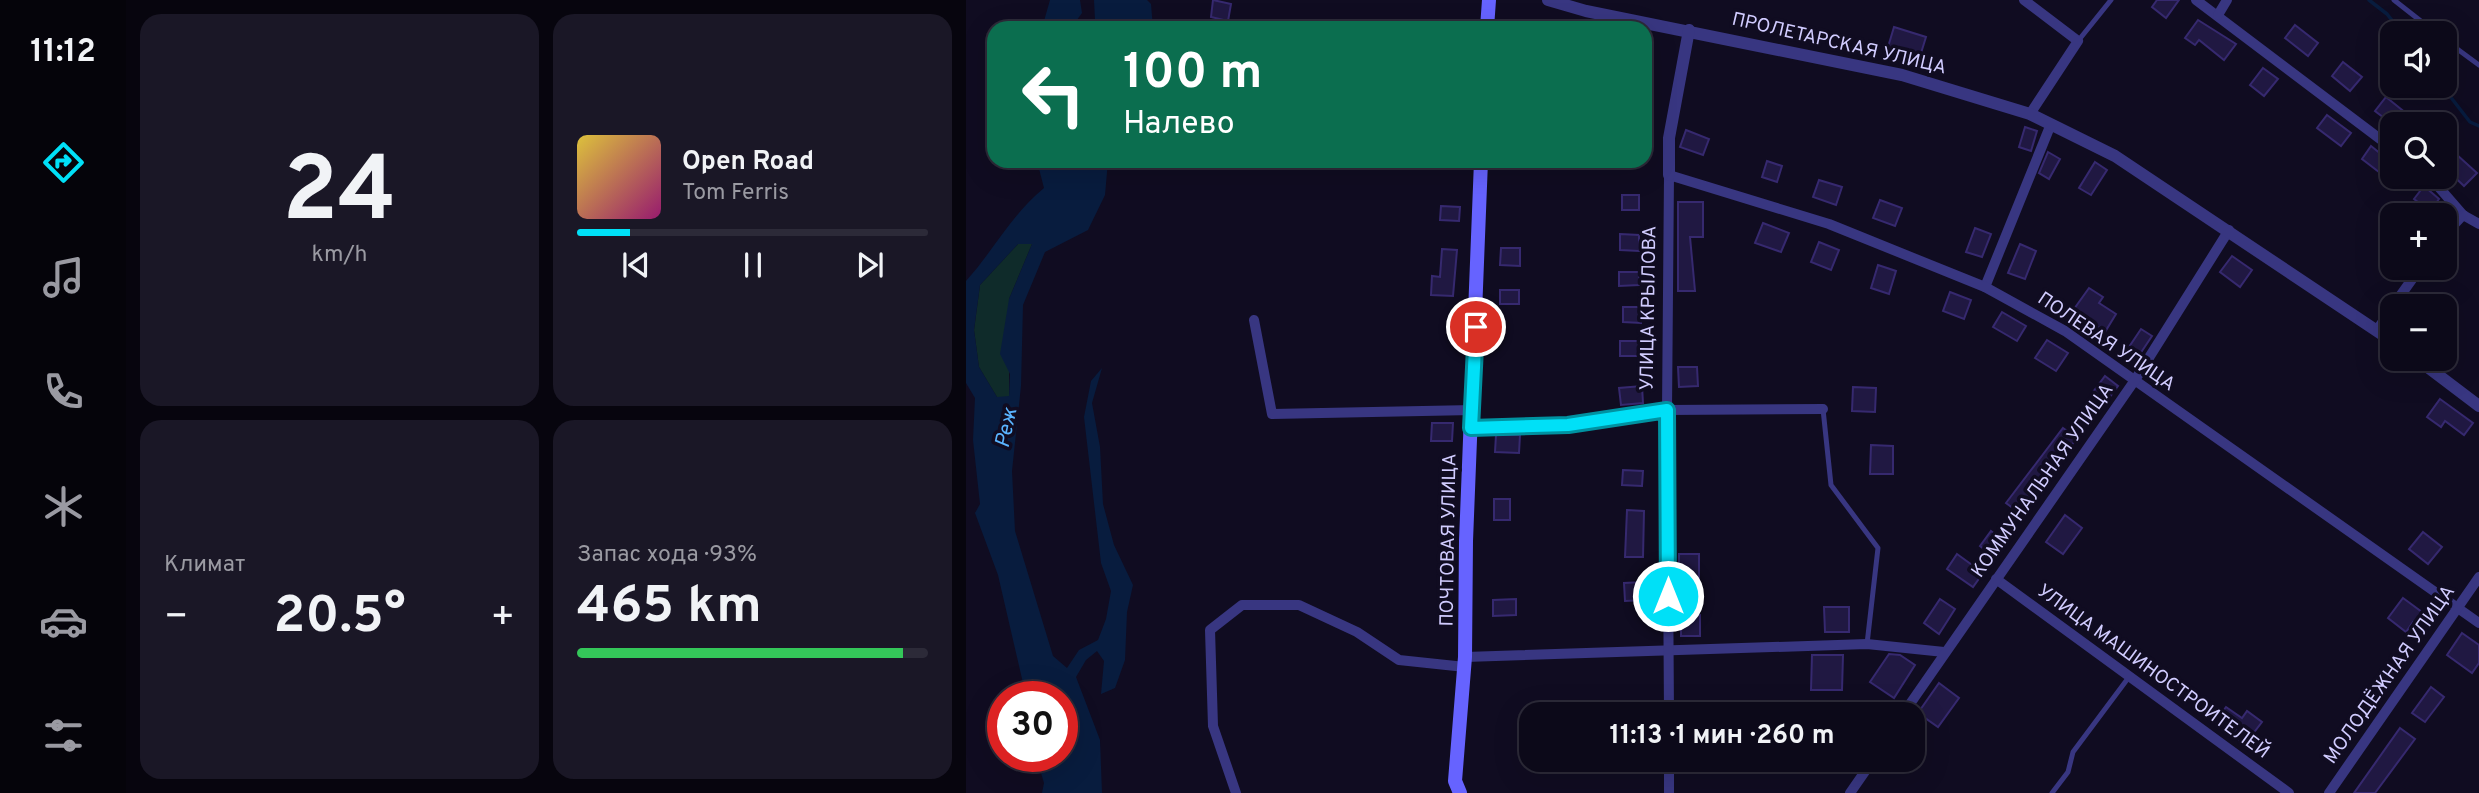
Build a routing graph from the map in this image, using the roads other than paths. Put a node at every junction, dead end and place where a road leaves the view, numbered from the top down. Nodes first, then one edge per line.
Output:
1 (1489, 0) edge
2 (1548, 0) edge
3 (2024, 0) edge
4 (2111, 0) edge
5 (2196, 0) edge
6 (2227, 0) edge
7 (2394, 0) edge
8 (2218, 15) junction
9 (1488, 21) edge
10 (1640, 21) edge
11 (2421, 21) edge
12 (1652, 23) edge
13 (1689, 30) junction
14 (2078, 41) junction
15 (2457, 49) edge
16 (2478, 66) edge
17 (2030, 114) junction
18 (2051, 124) junction
19 (2380, 139) edge
20 (1482, 168) edge
21 (1670, 175) junction
22 (2440, 189) edge
23 (2463, 215) junction
24 (2457, 221) edge
25 (2479, 224) edge
26 (2229, 230) junction
27 (1985, 287) junction
28 (1254, 320) dead end
29 (2380, 326) edge
30 (2377, 330) junction
31 (2380, 332) edge
32 (2433, 371) edge
33 (2135, 380) junction
34 (2479, 406) edge
35 (1473, 410) junction
36 (1667, 410) junction
37 (1823, 410) joint
38 (1471, 428) junction
39 (2479, 578) edge
40 (1996, 579) junction
41 (2459, 609) junction
42 (2479, 624) edge
43 (1867, 644) junction
44 (1669, 649) junction
45 (1944, 652) junction
46 (1465, 662) junction
47 (2130, 675) junction
48 (1669, 702) edge
49 (1911, 702) edge
50 (1669, 772) edge
51 (1865, 772) edge
52 (1457, 787) edge
53 (1852, 790) edge
54 (1236, 793) edge
55 (1446, 793) edge
56 (1670, 793) edge
57 (1864, 793) edge
58 (2052, 793) edge
59 (2289, 793) edge
60 (2329, 793) edge

1 - 9 main road
2 - 10 street, ПРОЛЕТАРСКАЯ УЛИЦА
3 - 14 street
4 - 14 lane
5 - 8 street
6 - 8 street
7 - 11 lane
8 - 19 street
12 - 13 street, ПРОЛЕТАРСКАЯ УЛИЦА
13 - 17 street, ПРОЛЕТАРСКАЯ УЛИЦА
13 - 21 street, УЛИЦА КРЫЛОВА
14 - 17 street
15 - 16 lane
17 - 18 street, ПРОЛЕТАРСКАЯ УЛИЦА
18 - 26 street, ПРОЛЕТАРСКАЯ УЛИЦА
18 - 27 street
20 - 35 main road, ПОЧТОВАЯ УЛИЦА
21 - 27 street, ПОЛЕВАЯ УЛИЦА
21 - 36 street, УЛИЦА КРЫЛОВА
22 - 23 street
23 - 24 street
23 - 25 street
26 - 30 street, ПРОЛЕТАРСКАЯ УЛИЦА
26 - 33 street, КОММУНАЛЬНАЯ УЛИЦА
27 - 33 street, ПОЛЕВАЯ УЛИЦА
28 - 35 street
29 - 30 street
30 - 31 street, ПРОЛЕТАРСКАЯ УЛИЦА
32 - 34 street
33 - 40 street, КОММУНАЛЬНАЯ УЛИЦА
33 - 41 street, ПОЛЕВАЯ УЛИЦА
35 - 38 main road, ПОЧТОВАЯ УЛИЦА
36 - 37 street
36 - 38 street
36 - 44 street, УЛИЦА КРЫЛОВА
37 - 43 lane
38 - 46 main road, ПОЧТОВАЯ УЛИЦА
39 - 41 street, МОЛОДЁЖНАЯ УЛИЦА
40 - 45 street, КОММУНАЛЬНАЯ УЛИЦА
40 - 47 street, УЛИЦА МАШИНОСТРОИТЕЛЕЙ
41 - 42 street, ПОЛЕВАЯ УЛИЦА
41 - 60 street, МОЛОДЁЖНАЯ УЛИЦА
43 - 44 street
43 - 45 street
44 - 46 street
44 - 48 street, УЛИЦА КРЫЛОВА
45 - 49 street, КОММУНАЛЬНАЯ УЛИЦА
46 - 52 main road, ПОЧТОВАЯ УЛИЦА
46 - 54 street
47 - 58 lane
47 - 59 street, УЛИЦА МАШИНОСТРОИТЕЛЕЙ
50 - 56 street
51 - 53 street
52 - 55 main road
53 - 57 street

